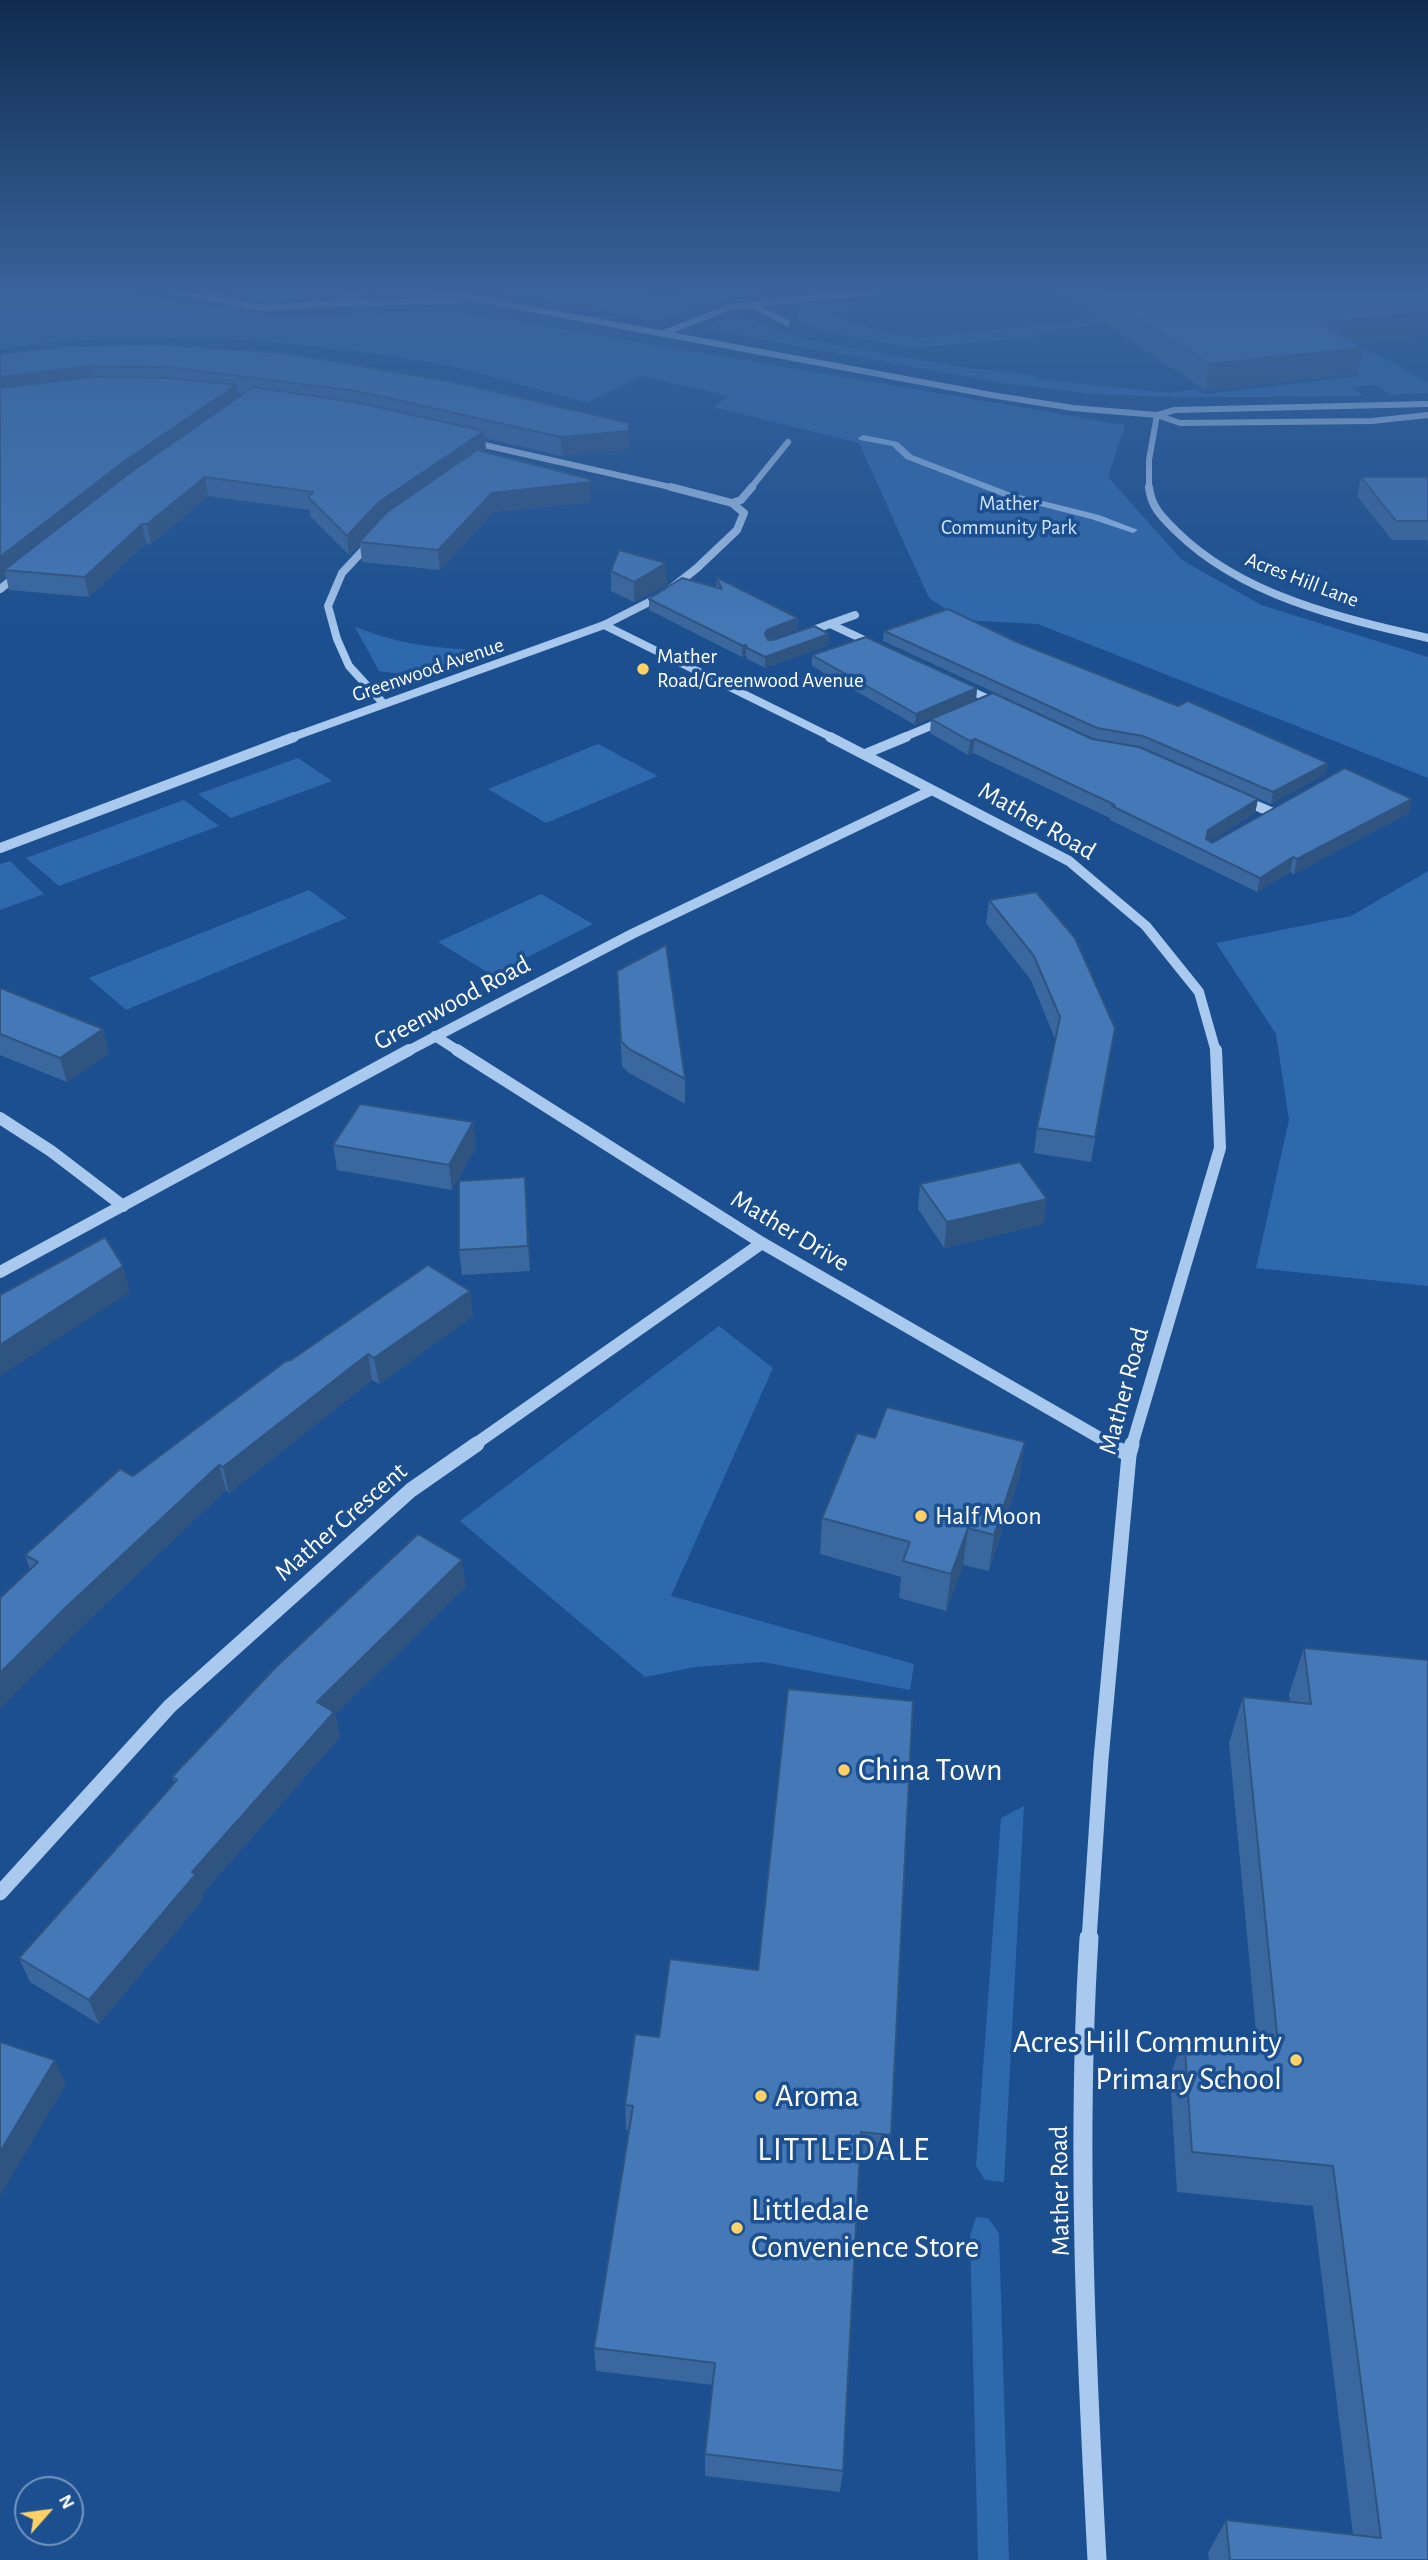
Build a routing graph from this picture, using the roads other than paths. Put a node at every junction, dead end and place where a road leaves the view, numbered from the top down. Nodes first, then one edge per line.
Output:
1 (1096, 408) edge
2 (1319, 408) edge
3 (1157, 415) junction
4 (1428, 415) edge
5 (460, 439) edge
6 (788, 442) dead end
7 (498, 448) junction
8 (488, 455) edge
9 (733, 503) junction
10 (377, 537) edge
11 (22, 572) edge
12 (0, 589) edge
13 (855, 614) dead end
14 (830, 624) junction
15 (604, 625) junction
16 (794, 637) edge
17 (1428, 638) edge
18 (880, 648) edge
19 (954, 683) edge
20 (990, 700) junction
21 (383, 703) junction
22 (978, 706) edge
23 (1014, 711) edge
24 (953, 717) edge
25 (865, 754) junction
26 (932, 790) junction
27 (1235, 796) edge
28 (1283, 806) edge
29 (1271, 812) junction
30 (1261, 818) edge
31 (0, 848) edge
32 (435, 1036) junction
33 (0, 1118) edge
34 (123, 1206) junction
35 (762, 1243) junction
36 (0, 1272) edge
37 (1129, 1455) junction
38 (0, 1893) edge
39 (1097, 2560) edge

1 - 3 street
2 - 3 street
3 - 4 street
3 - 17 street, Acres Hill Lane
5 - 7 street
6 - 9 street
7 - 8 street
7 - 9 street
9 - 15 street, Greenwood Avenue
10 - 21 street
11 - 12 street
13 - 14 street
14 - 16 street
14 - 18 street
15 - 21 street, Greenwood Avenue
15 - 25 street, Mather Road
19 - 20 street
20 - 22 street
20 - 23 street
21 - 31 street, Greenwood Avenue
24 - 25 street
25 - 26 street, Mather Road
26 - 32 street, Greenwood Road
26 - 37 street, Mather Road
27 - 29 street
28 - 29 street
29 - 30 street
32 - 34 street, Greenwood Road
32 - 35 street, Mather Drive
33 - 34 street
34 - 36 street, Greenwood Road
35 - 37 street, Mather Drive
35 - 38 street, Mather Crescent
37 - 39 street, Mather Road

